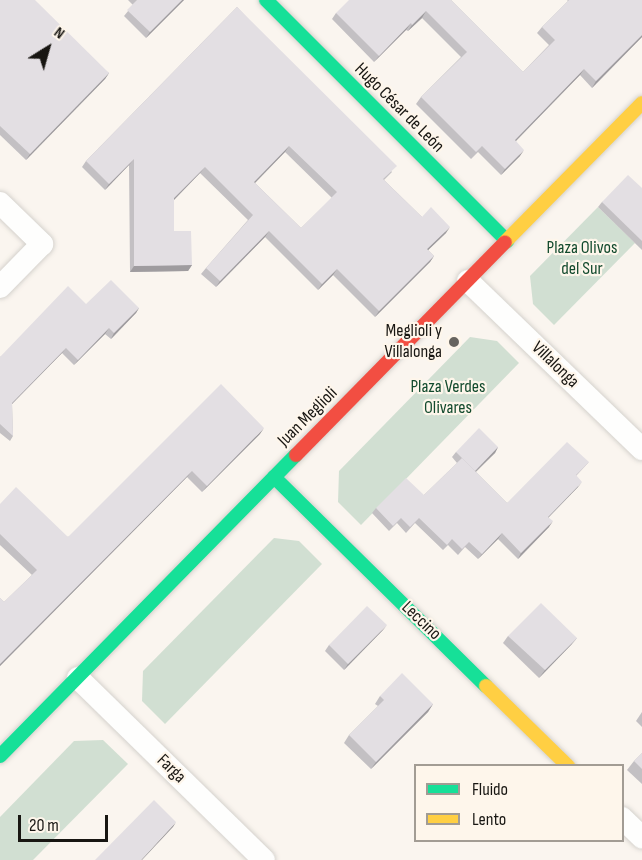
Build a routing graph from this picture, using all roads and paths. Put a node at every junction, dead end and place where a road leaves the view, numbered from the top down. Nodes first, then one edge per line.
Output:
1 (272, 2) edge
2 (642, 103) edge
3 (0, 203) edge
4 (507, 241) junction
5 (468, 280) junction
6 (0, 287) edge
7 (642, 449) edge
8 (274, 477) junction
9 (78, 678) junction
10 (0, 756) edge
11 (567, 764) edge
12 (624, 820) edge
13 (642, 837) edge
14 (264, 860) edge

1 - 4 main road, Hugo César de León
2 - 4 main road, Juan Meglioli
3 - 6 street
4 - 5 main road, Juan Meglioli
5 - 7 street, Villalonga
5 - 8 main road, Juan Meglioli
8 - 9 main road, Juan Meglioli
8 - 11 main road, Leccino
9 - 10 main road, Juan Meglioli
9 - 14 street, Farga
12 - 13 street

